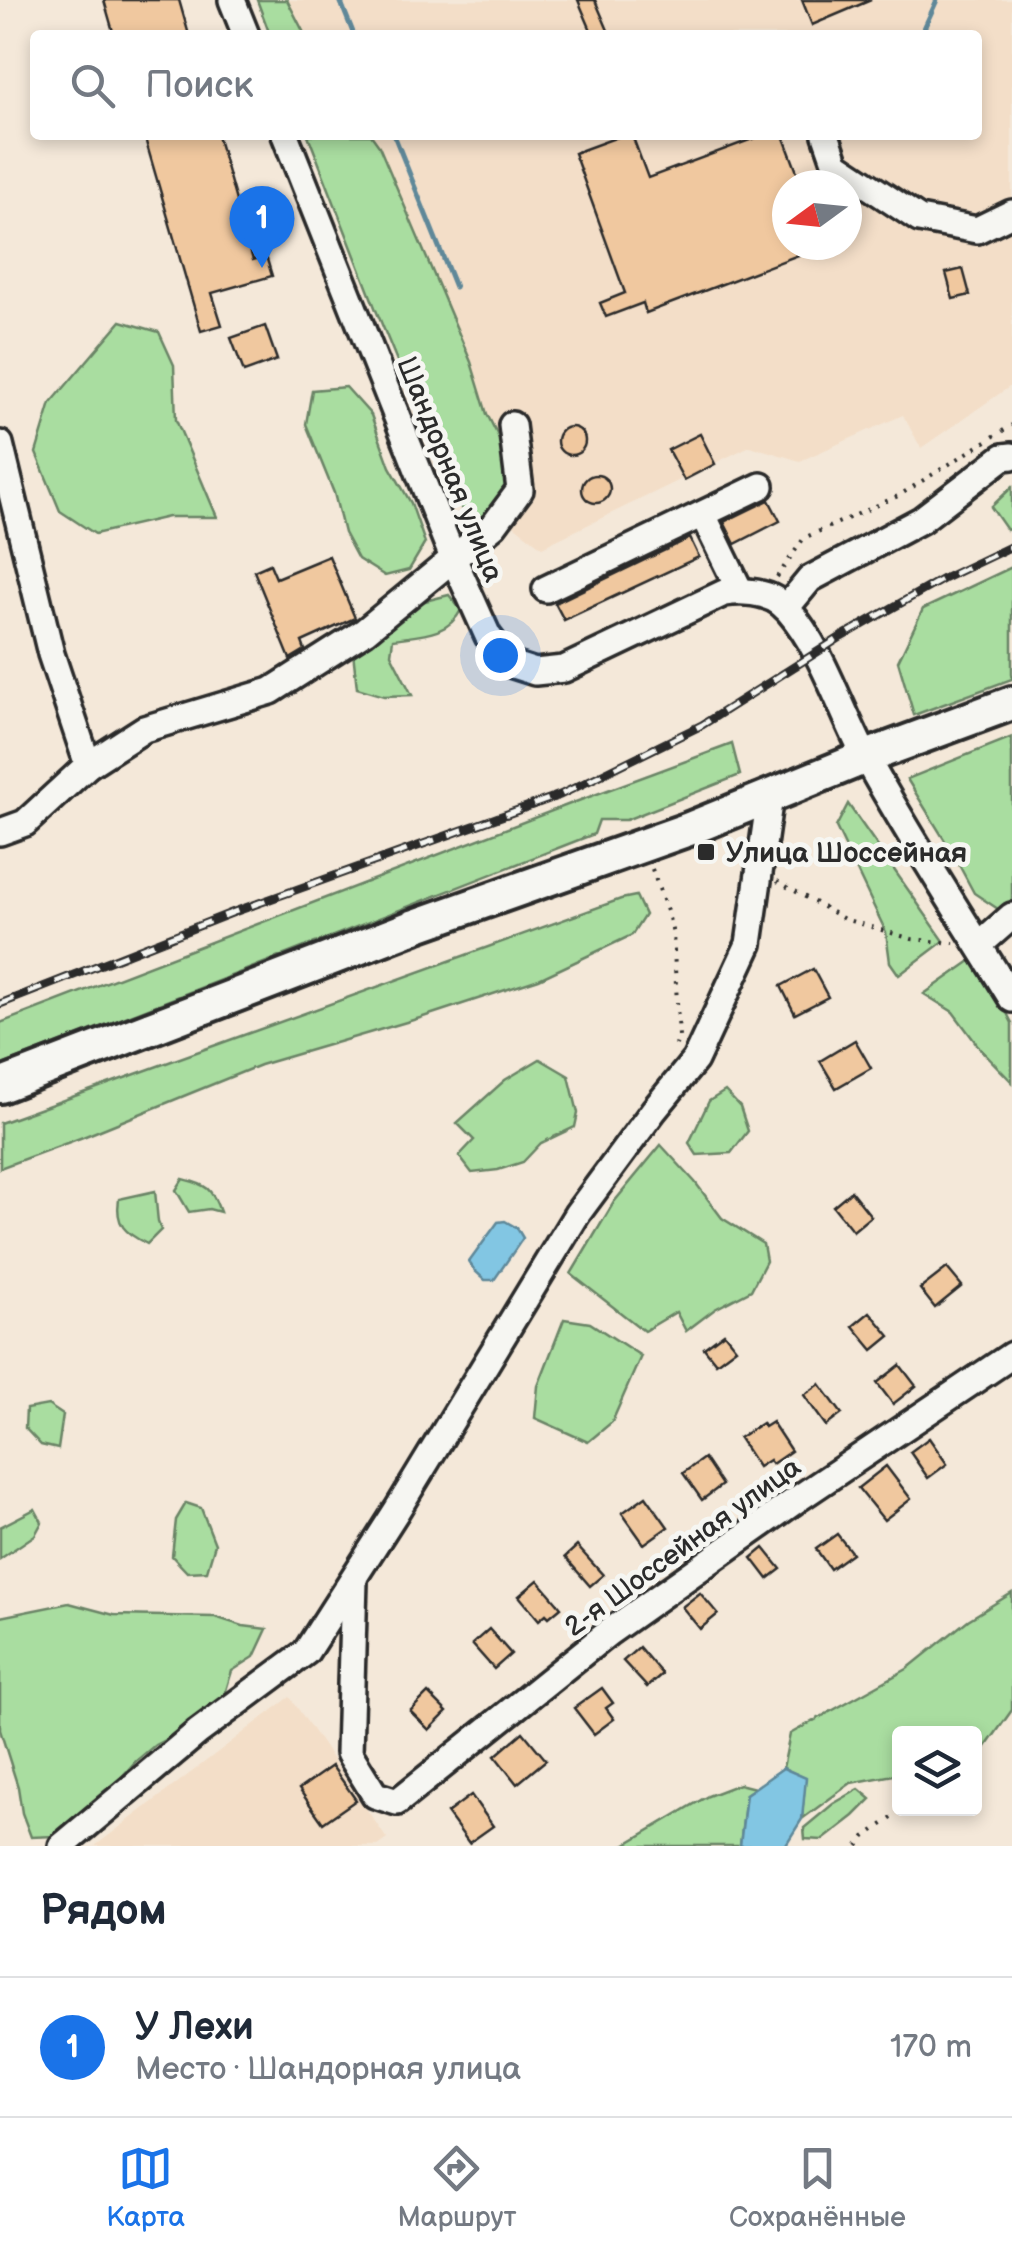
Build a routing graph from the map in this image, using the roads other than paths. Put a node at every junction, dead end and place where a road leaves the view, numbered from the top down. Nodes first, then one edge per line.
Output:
1 (232, 0) edge
2 (244, 30) edge
3 (288, 140) edge
4 (828, 140) edge
5 (1012, 213) edge
6 (512, 425) dead end
7 (0, 444) edge
8 (1012, 456) edge
9 (762, 486) dead end
10 (703, 515) junction
11 (453, 558) junction
12 (546, 588) dead end
13 (764, 598) junction
14 (1012, 702) edge
15 (866, 757) junction
16 (88, 765) junction
17 (770, 796) junction
18 (0, 832) edge
19 (1012, 916) edge
20 (979, 944) junction
21 (1012, 999) edge
22 (0, 1086) edge
23 (1012, 1355) edge
24 (354, 1577) junction
25 (62, 1846) edge

1 - 2 street
3 - 11 street, Шандорная улица
4 - 5 street
6 - 11 street
7 - 16 street
8 - 13 street
9 - 10 street
10 - 12 street
10 - 13 street
11 - 13 street, Шандорная улица
11 - 16 street
13 - 15 street
14 - 15 main road
15 - 17 main road
15 - 20 street
16 - 18 street
17 - 22 main road
17 - 24 street
19 - 20 street
20 - 21 street
23 - 24 street, 2-я Шоссейная улица
24 - 25 street

